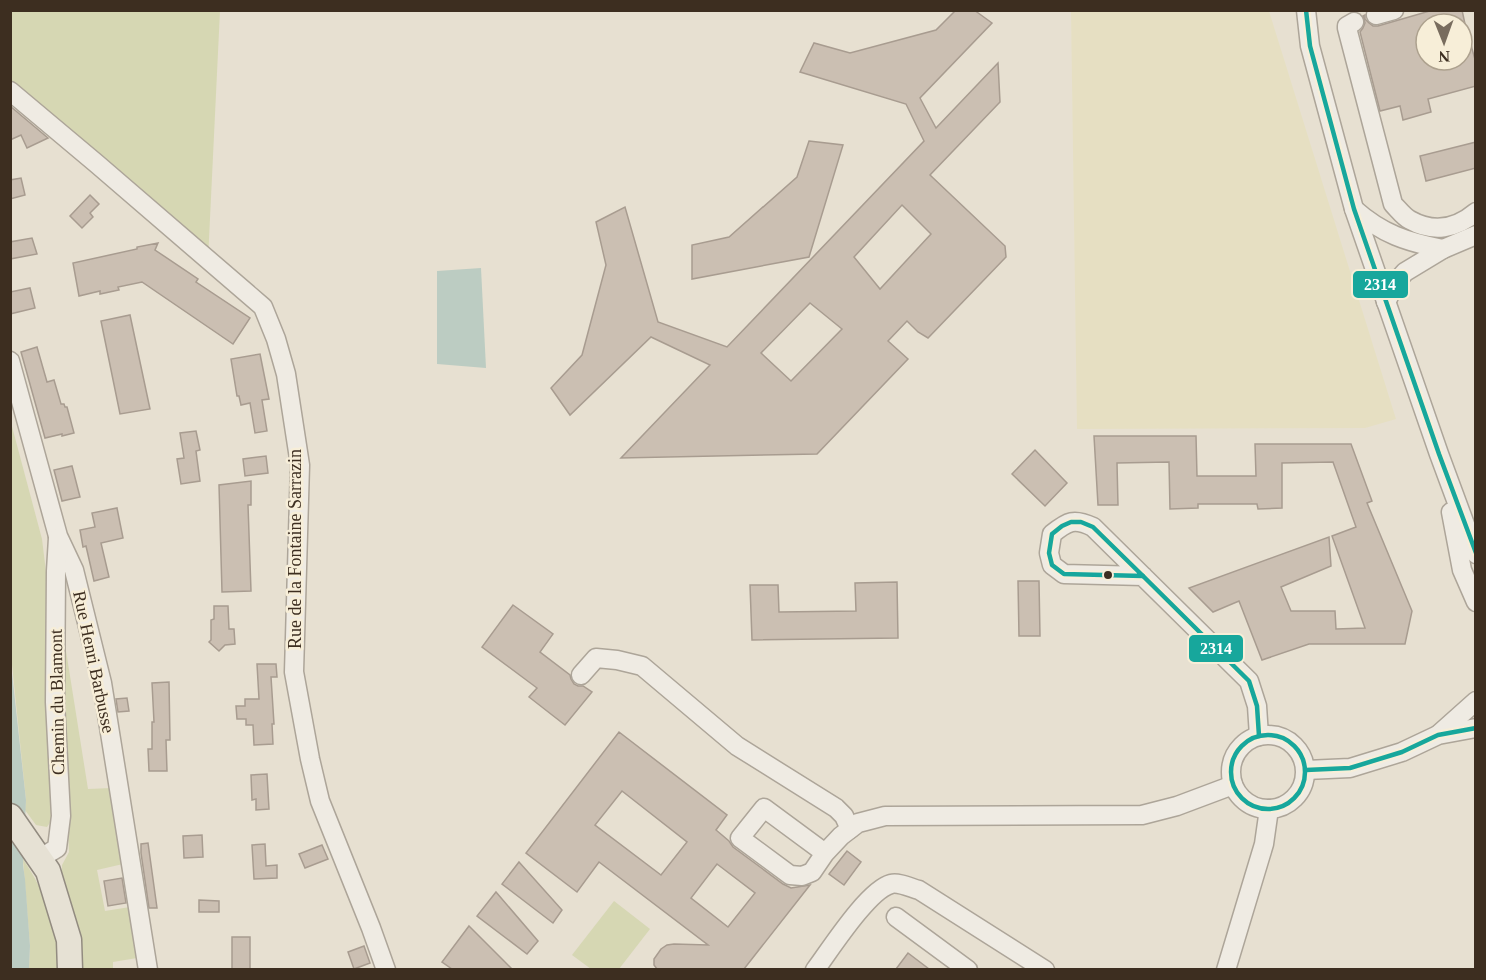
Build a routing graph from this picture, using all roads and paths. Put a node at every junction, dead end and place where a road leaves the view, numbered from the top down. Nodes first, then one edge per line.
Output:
1 (1306, 10) edge
2 (1394, 10) edge
3 (1376, 15) dead end
4 (1354, 22) dead end
5 (10, 91) edge
6 (1354, 209) junction
7 (1476, 212) edge
8 (1476, 235) edge
9 (1443, 249) junction
10 (1386, 302) junction
11 (10, 361) edge
12 (1439, 454) junction
13 (58, 536) junction
14 (1476, 554) edge
15 (1143, 576) junction
16 (1476, 602) edge
17 (581, 675) dead end
18 (1476, 701) edge
19 (1476, 728) edge
20 (1438, 735) junction
21 (1259, 736) junction
22 (1306, 770) junction
23 (1233, 785) junction
24 (1269, 809) junction
25 (10, 816) edge
26 (850, 829) junction
27 (825, 853) dead end
28 (44, 865) junction
29 (896, 917) dead end
30 (70, 969) edge
31 (148, 969) edge
32 (386, 969) edge
33 (815, 969) edge
34 (968, 969) edge
35 (1044, 969) edge
36 (1226, 969) edge

1 - 6 street
2 - 3 street
4 - 7 street
5 - 32 street, Rue de la Fontaine Sarrazin
6 - 9 street
6 - 10 street
8 - 9 street
9 - 10 street
10 - 12 street
11 - 13 street, Rue Henri Barbusse
12 - 14 street
12 - 16 street
13 - 28 street, Chemin du Blamont
13 - 31 street, Rue Henri Barbusse
15 - 15 street
15 - 21 street
17 - 26 street
18 - 20 street
19 - 20 street
20 - 22 street
21 - 22 street
21 - 23 street
22 - 24 street
23 - 24 street
23 - 26 street
24 - 36 street
25 - 28 main road
26 - 27 street
28 - 30 main road
29 - 34 street
33 - 35 street

